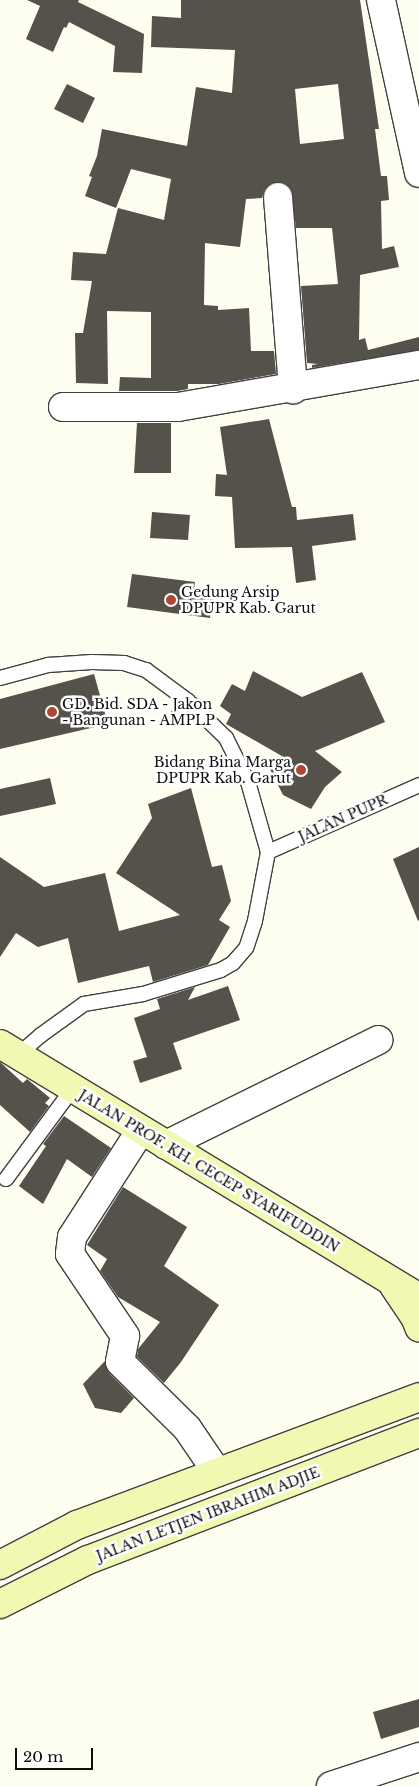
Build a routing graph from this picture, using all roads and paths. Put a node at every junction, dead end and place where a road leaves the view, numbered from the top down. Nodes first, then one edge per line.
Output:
1 (381, 0) edge
2 (418, 160) edge
3 (278, 197) dead end
4 (419, 365) edge
5 (293, 389) junction
6 (63, 407) dead end
7 (0, 678) edge
8 (419, 785) edge
9 (268, 852) junction
10 (378, 1040) dead end
11 (9, 1049) edge
12 (73, 1088) junction
13 (141, 1130) junction
14 (166, 1145) junction
15 (6, 1179) dead end
16 (390, 1281) junction
17 (419, 1298) edge
18 (419, 1327) edge
19 (419, 1376) edge
20 (412, 1400) edge
21 (419, 1434) edge
22 (216, 1472) junction
23 (0, 1565) edge
24 (0, 1604) edge
25 (419, 1757) edge
26 (331, 1786) edge

1 - 2 street
3 - 5 street
4 - 5 street
5 - 6 street
7 - 9 lane
8 - 9 lane, JALAN PUPR
9 - 11 lane
10 - 14 street
11 - 12 street, JALAN PROF. KH. CECEP SYARIFUDDIN
12 - 13 street, JALAN PROF. KH. CECEP SYARIFUDDIN
12 - 15 lane
13 - 14 street, JALAN PROF. KH. CECEP SYARIFUDDIN
13 - 22 street
14 - 16 street, JALAN PROF. KH. CECEP SYARIFUDDIN
16 - 17 street, JALAN PROF. KH. CECEP SYARIFUDDIN
16 - 18 street
19 - 20 street
20 - 22 street
21 - 24 street, JALAN LETJEN IBRAHIM ADJIE
22 - 23 street
25 - 26 street

